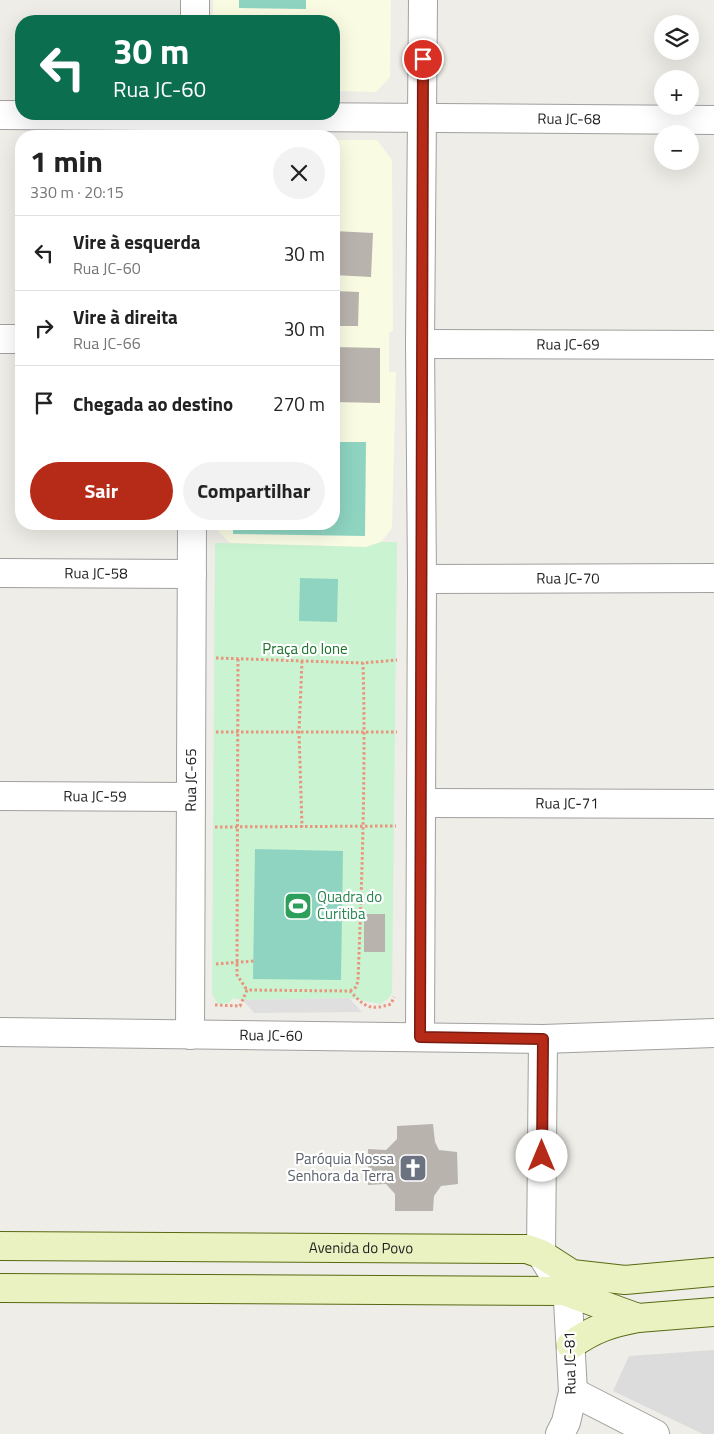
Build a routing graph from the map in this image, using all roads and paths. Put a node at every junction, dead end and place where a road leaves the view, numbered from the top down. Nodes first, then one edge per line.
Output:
1 (195, 0) edge
2 (423, 0) edge
3 (195, 15) edge
4 (0, 115) edge
5 (15, 116) edge
6 (423, 118) junction
7 (340, 119) edge
8 (139, 120) edge
9 (309, 120) edge
10 (714, 120) edge
11 (195, 122) edge
12 (0, 339) edge
13 (15, 339) edge
14 (420, 344) junction
15 (714, 345) edge
16 (192, 530) edge
17 (0, 573) edge
18 (192, 574) junction
19 (714, 578) edge
20 (422, 579) junction
21 (214, 658) dead end
22 (238, 659) junction
23 (400, 660) dead end
24 (302, 661) junction
25 (363, 663) junction
26 (214, 732) dead end
27 (238, 732) junction
28 (298, 732) junction
29 (365, 732) junction
30 (400, 732) dead end
31 (0, 796) edge
32 (191, 797) junction
33 (421, 803) junction
34 (714, 804) edge
35 (207, 826) dead end
36 (363, 826) junction
37 (399, 826) dead end
38 (239, 827) junction
39 (302, 827) junction
40 (254, 961) dead end
41 (237, 962) junction
42 (213, 964) dead end
43 (247, 990) junction
44 (350, 991) junction
45 (395, 993) dead end
46 (212, 1001) dead end
47 (0, 1032) edge
48 (714, 1033) edge
49 (190, 1036) junction
50 (420, 1037) junction
51 (543, 1039) junction
52 (0, 1246) edge
53 (541, 1254) junction
54 (714, 1272) edge
55 (0, 1288) edge
56 (564, 1291) junction
57 (714, 1312) edge
58 (638, 1318) junction
59 (571, 1345) junction
60 (573, 1392) junction
61 (560, 1434) edge
62 (655, 1434) edge

1 - 3 street
2 - 6 street
4 - 5 street, Rua JC-68
6 - 7 street, Rua JC-68
6 - 10 street, Rua JC-68
6 - 14 street
8 - 11 street, Rua JC-68
9 - 11 street, Rua JC-68
12 - 13 street
14 - 15 street, Rua JC-69
14 - 20 street
16 - 18 street, Rua JC-65
17 - 18 street, Rua JC-58
18 - 32 street, Rua JC-65
19 - 20 street, Rua JC-70
20 - 33 street
21 - 22 path
22 - 24 path
22 - 27 path
23 - 25 path
24 - 25 path
24 - 28 path
25 - 29 path
26 - 27 path
27 - 28 path
27 - 38 path
28 - 29 path
28 - 39 path
29 - 30 path
29 - 36 path
31 - 32 street, Rua JC-59
32 - 49 street, Rua JC-65
33 - 34 street, Rua JC-71
33 - 50 street
35 - 38 path
36 - 37 path
36 - 39 path
36 - 44 path
38 - 39 path
38 - 41 path
40 - 41 path
41 - 42 path
41 - 43 path
43 - 44 path
43 - 46 path
44 - 45 path
47 - 49 street, Rua JC-60
48 - 51 street, Rua JC-60
49 - 50 street, Rua JC-60
50 - 51 street, Rua JC-60
51 - 53 street
52 - 53 main road, Avenida do Povo
53 - 54 main road, Avenida do Povo
53 - 56 street
55 - 56 main road
56 - 58 main road
56 - 59 street, Rua JC-81
57 - 58 main road
58 - 59 main road
59 - 60 street, Rua JC-81
60 - 61 street, Rua JC-81
60 - 62 street

